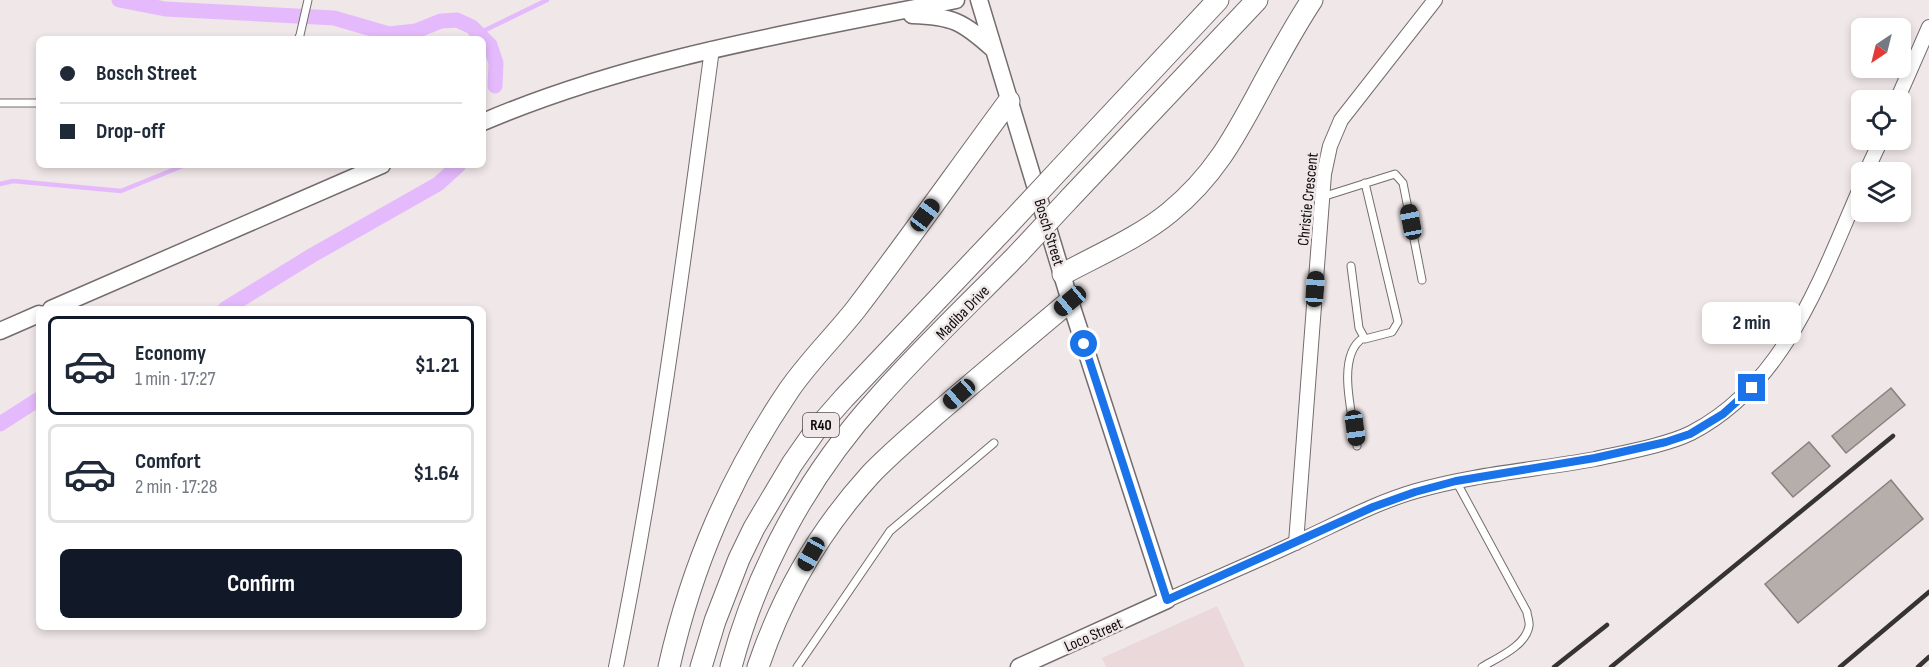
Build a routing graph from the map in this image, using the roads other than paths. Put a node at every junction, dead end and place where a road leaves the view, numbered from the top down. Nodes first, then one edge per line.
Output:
1 (308, 0) edge
2 (956, 0) edge
3 (979, 0) edge
4 (1218, 0) edge
5 (1257, 0) edge
6 (1312, 0) edge
7 (1435, 0) edge
8 (884, 14) junction
9 (1929, 27) edge
10 (299, 36) edge
11 (712, 49) junction
12 (994, 50) junction
13 (1901, 90) edge
14 (1009, 101) junction
15 (0, 103) edge
16 (36, 103) edge
17 (486, 121) edge
18 (375, 168) edge
19 (1365, 183) junction
20 (1322, 197) junction
21 (1851, 209) edge
22 (1351, 266) dead end
23 (1063, 274) junction
24 (1422, 280) dead end
25 (1070, 301) junction
26 (58, 306) edge
27 (36, 315) edge
28 (0, 331) edge
29 (1363, 338) junction
30 (994, 443) dead end
31 (1357, 446) dead end
32 (1456, 481) junction
33 (1296, 543) junction
34 (1167, 600) junction
35 (616, 667) edge
36 (669, 667) edge
37 (701, 667) edge
38 (731, 667) edge
39 (758, 667) edge
40 (797, 667) edge
41 (1019, 667) edge
42 (1482, 667) edge

1 - 10 lane
2 - 8 street
3 - 12 street, Bosch Street
4 - 37 main road, Madiba Drive / R40, bridge
5 - 38 main road, Madiba Drive / R40, bridge
6 - 23 main road
7 - 20 street, Christie Crescent
8 - 11 street
8 - 12 street
9 - 13 street
11 - 17 street
11 - 35 street
12 - 14 street, Bosch Street
14 - 23 street, Bosch Street
14 - 36 main road
15 - 16 lane
18 - 26 street
19 - 20 lane
19 - 24 lane
19 - 29 lane
20 - 33 street, Christie Crescent
21 - 32 street
22 - 29 lane
23 - 25 street, Bosch Street
25 - 34 street, Bosch Street
25 - 39 main road
27 - 28 street
29 - 31 lane
30 - 40 lane
32 - 33 street
32 - 42 lane
33 - 34 street
34 - 41 street, Loco Street

